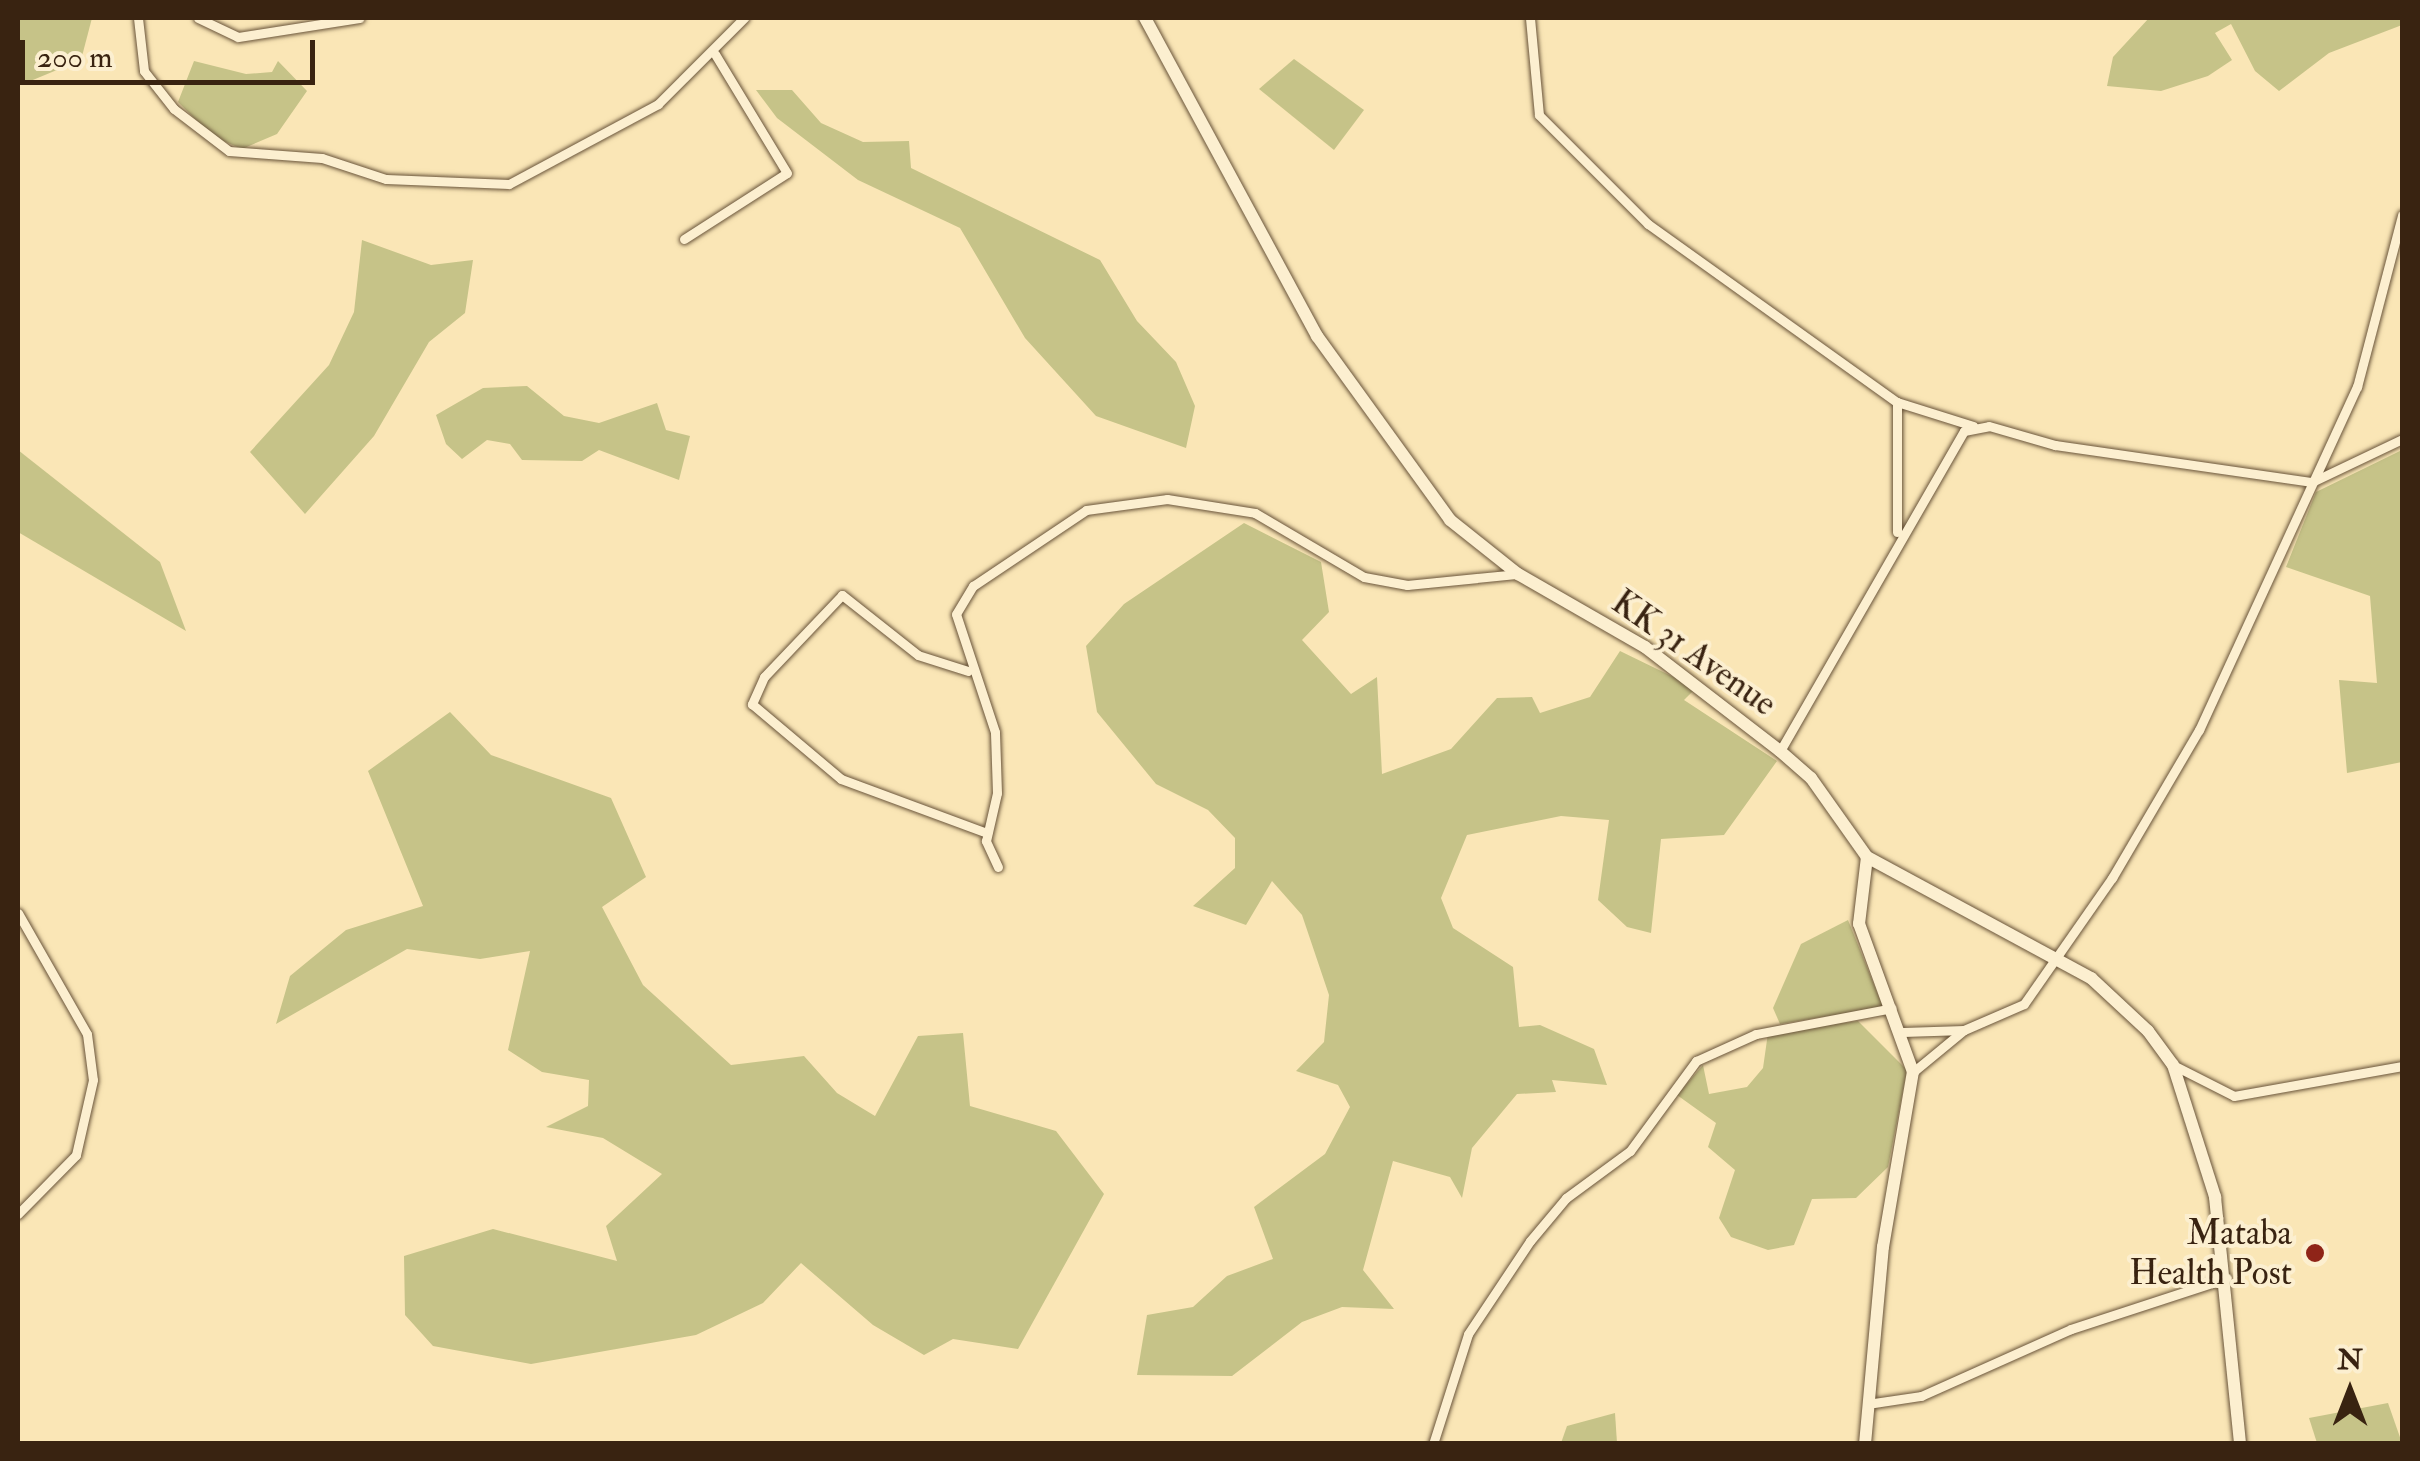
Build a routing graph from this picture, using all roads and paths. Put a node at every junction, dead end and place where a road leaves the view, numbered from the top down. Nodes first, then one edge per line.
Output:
1 (138, 18) edge
2 (198, 18) edge
3 (360, 18) edge
4 (744, 18) edge
5 (1145, 18) edge
6 (1530, 18) edge
7 (715, 54) junction
8 (2402, 215) edge
9 (684, 239) dead end
10 (1897, 402) junction
11 (1974, 426) junction
12 (2402, 439) edge
13 (2312, 482) junction
14 (1897, 535) junction
15 (1518, 574) junction
16 (968, 671) junction
17 (1780, 751) junction
18 (987, 833) junction
19 (1867, 857) junction
20 (998, 867) dead end
21 (18, 913) edge
22 (2052, 956) junction
23 (1892, 1008) junction
24 (1964, 1030) junction
25 (1903, 1032) junction
26 (2173, 1065) junction
27 (2402, 1066) edge
28 (1913, 1072) junction
29 (18, 1214) edge
30 (2228, 1278) junction
31 (1874, 1403) junction
32 (1433, 1444) edge
33 (1865, 1444) edge
34 (2240, 1444) edge

1 - 7 street
2 - 3 street
4 - 7 street
5 - 15 main road, KK 31 Avenue
6 - 10 street
7 - 9 street
8 - 13 street
10 - 11 street
10 - 14 street
11 - 13 street
11 - 14 street
12 - 13 street
13 - 22 street
14 - 17 street
15 - 16 street
15 - 17 main road, KK 31 Avenue
16 - 18 street
16 - 18 street
17 - 19 main road, KK 31 Avenue
18 - 20 street
19 - 22 main road
19 - 23 main road
21 - 29 street
22 - 24 street
22 - 26 main road
23 - 25 main road
23 - 32 street
24 - 25 street
24 - 28 street
25 - 28 main road
26 - 27 street
26 - 30 main road
28 - 31 main road
30 - 31 street
30 - 34 main road
31 - 33 main road

